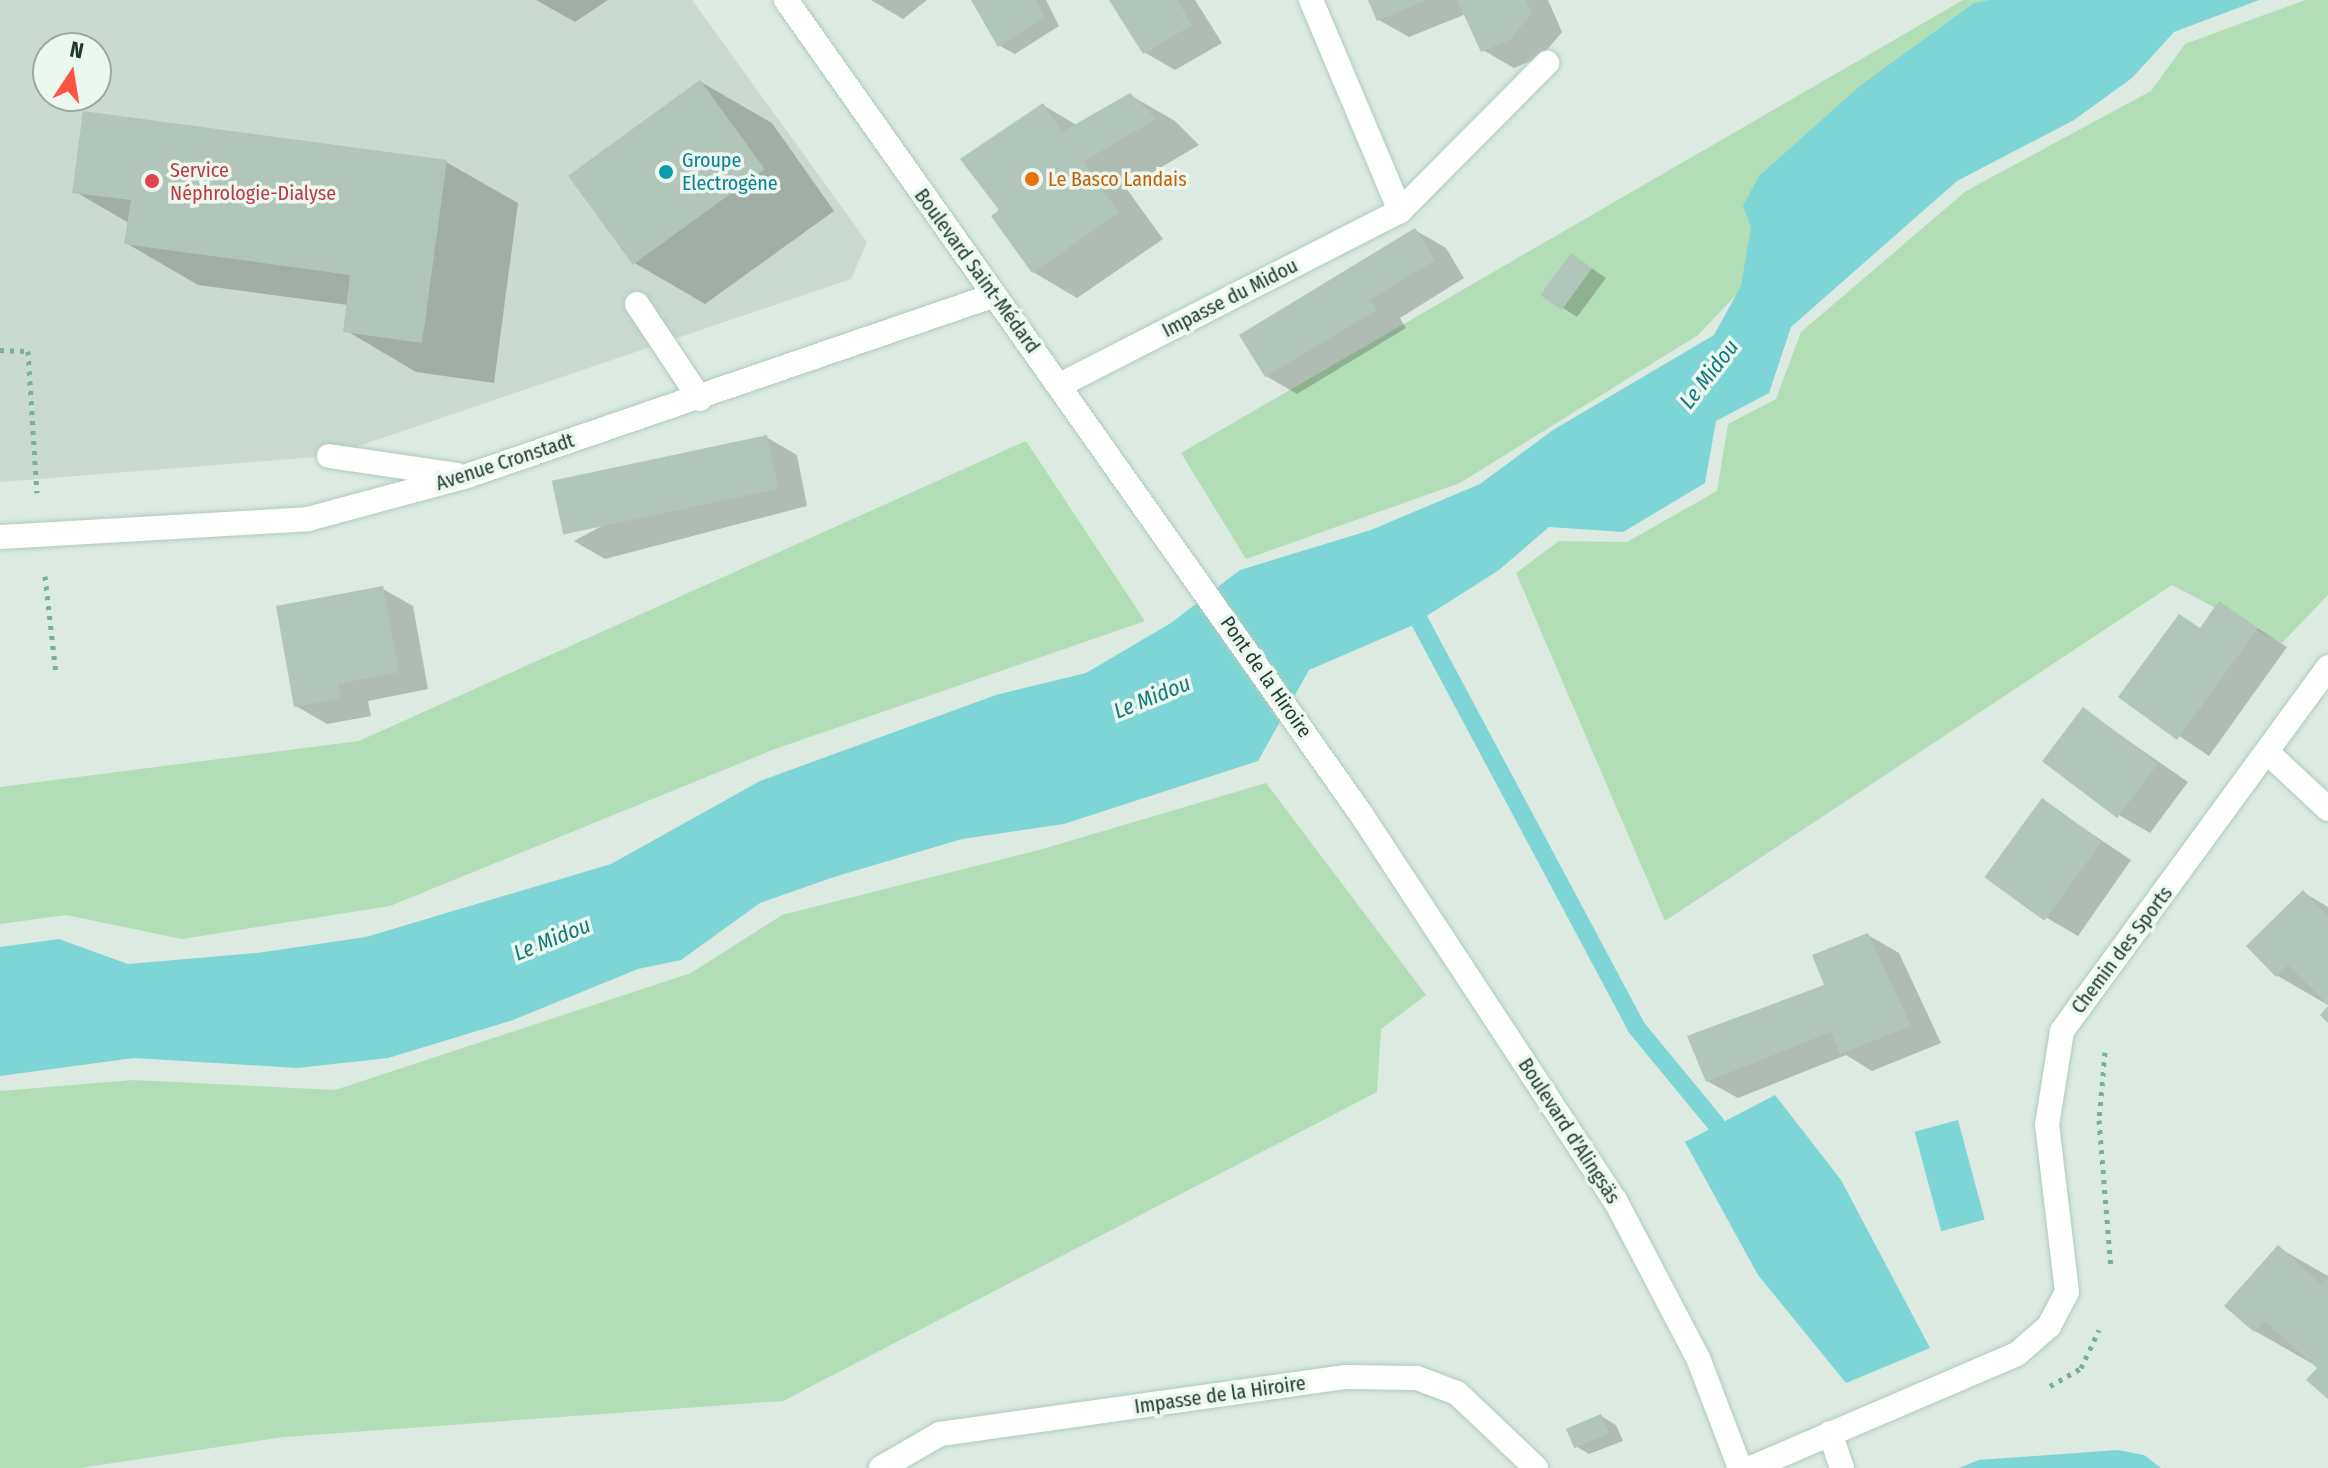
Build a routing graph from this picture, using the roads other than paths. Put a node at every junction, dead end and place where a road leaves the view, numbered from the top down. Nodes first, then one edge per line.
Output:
1 (786, 0) edge
2 (1311, 0) edge
3 (1547, 63) dead end
4 (1400, 211) junction
5 (992, 296) junction
6 (637, 304) dead end
7 (1060, 385) junction
8 (700, 399) junction
9 (329, 456) dead end
10 (467, 476) junction
11 (0, 537) edge
12 (1171, 540) joint
13 (2324, 680) edge
14 (2268, 753) junction
15 (2328, 809) edge
16 (1361, 814) joint
17 (1830, 1433) junction
18 (881, 1468) edge
19 (1536, 1468) edge
20 (1740, 1468) edge
21 (1751, 1468) edge
22 (1842, 1468) edge

1 - 5 street, Boulevard Saint-Médard
2 - 4 street
3 - 4 street, Impasse du Midou
4 - 7 street, Impasse du Midou
5 - 7 street, Boulevard Saint-Médard
5 - 8 street, Avenue Cronstadt
6 - 8 street
7 - 12 street, Boulevard Saint-Médard
8 - 10 street, Avenue Cronstadt
9 - 10 street
10 - 11 street, Avenue Cronstadt
12 - 16 street, Pont de la Hiroire
13 - 14 street, Chemin des Sports
14 - 15 street
14 - 17 street, Chemin des Sports
16 - 20 street, Boulevard d'Alingsäs
17 - 21 street, Chemin des Sports
17 - 22 street
18 - 19 street, Impasse de la Hiroire

